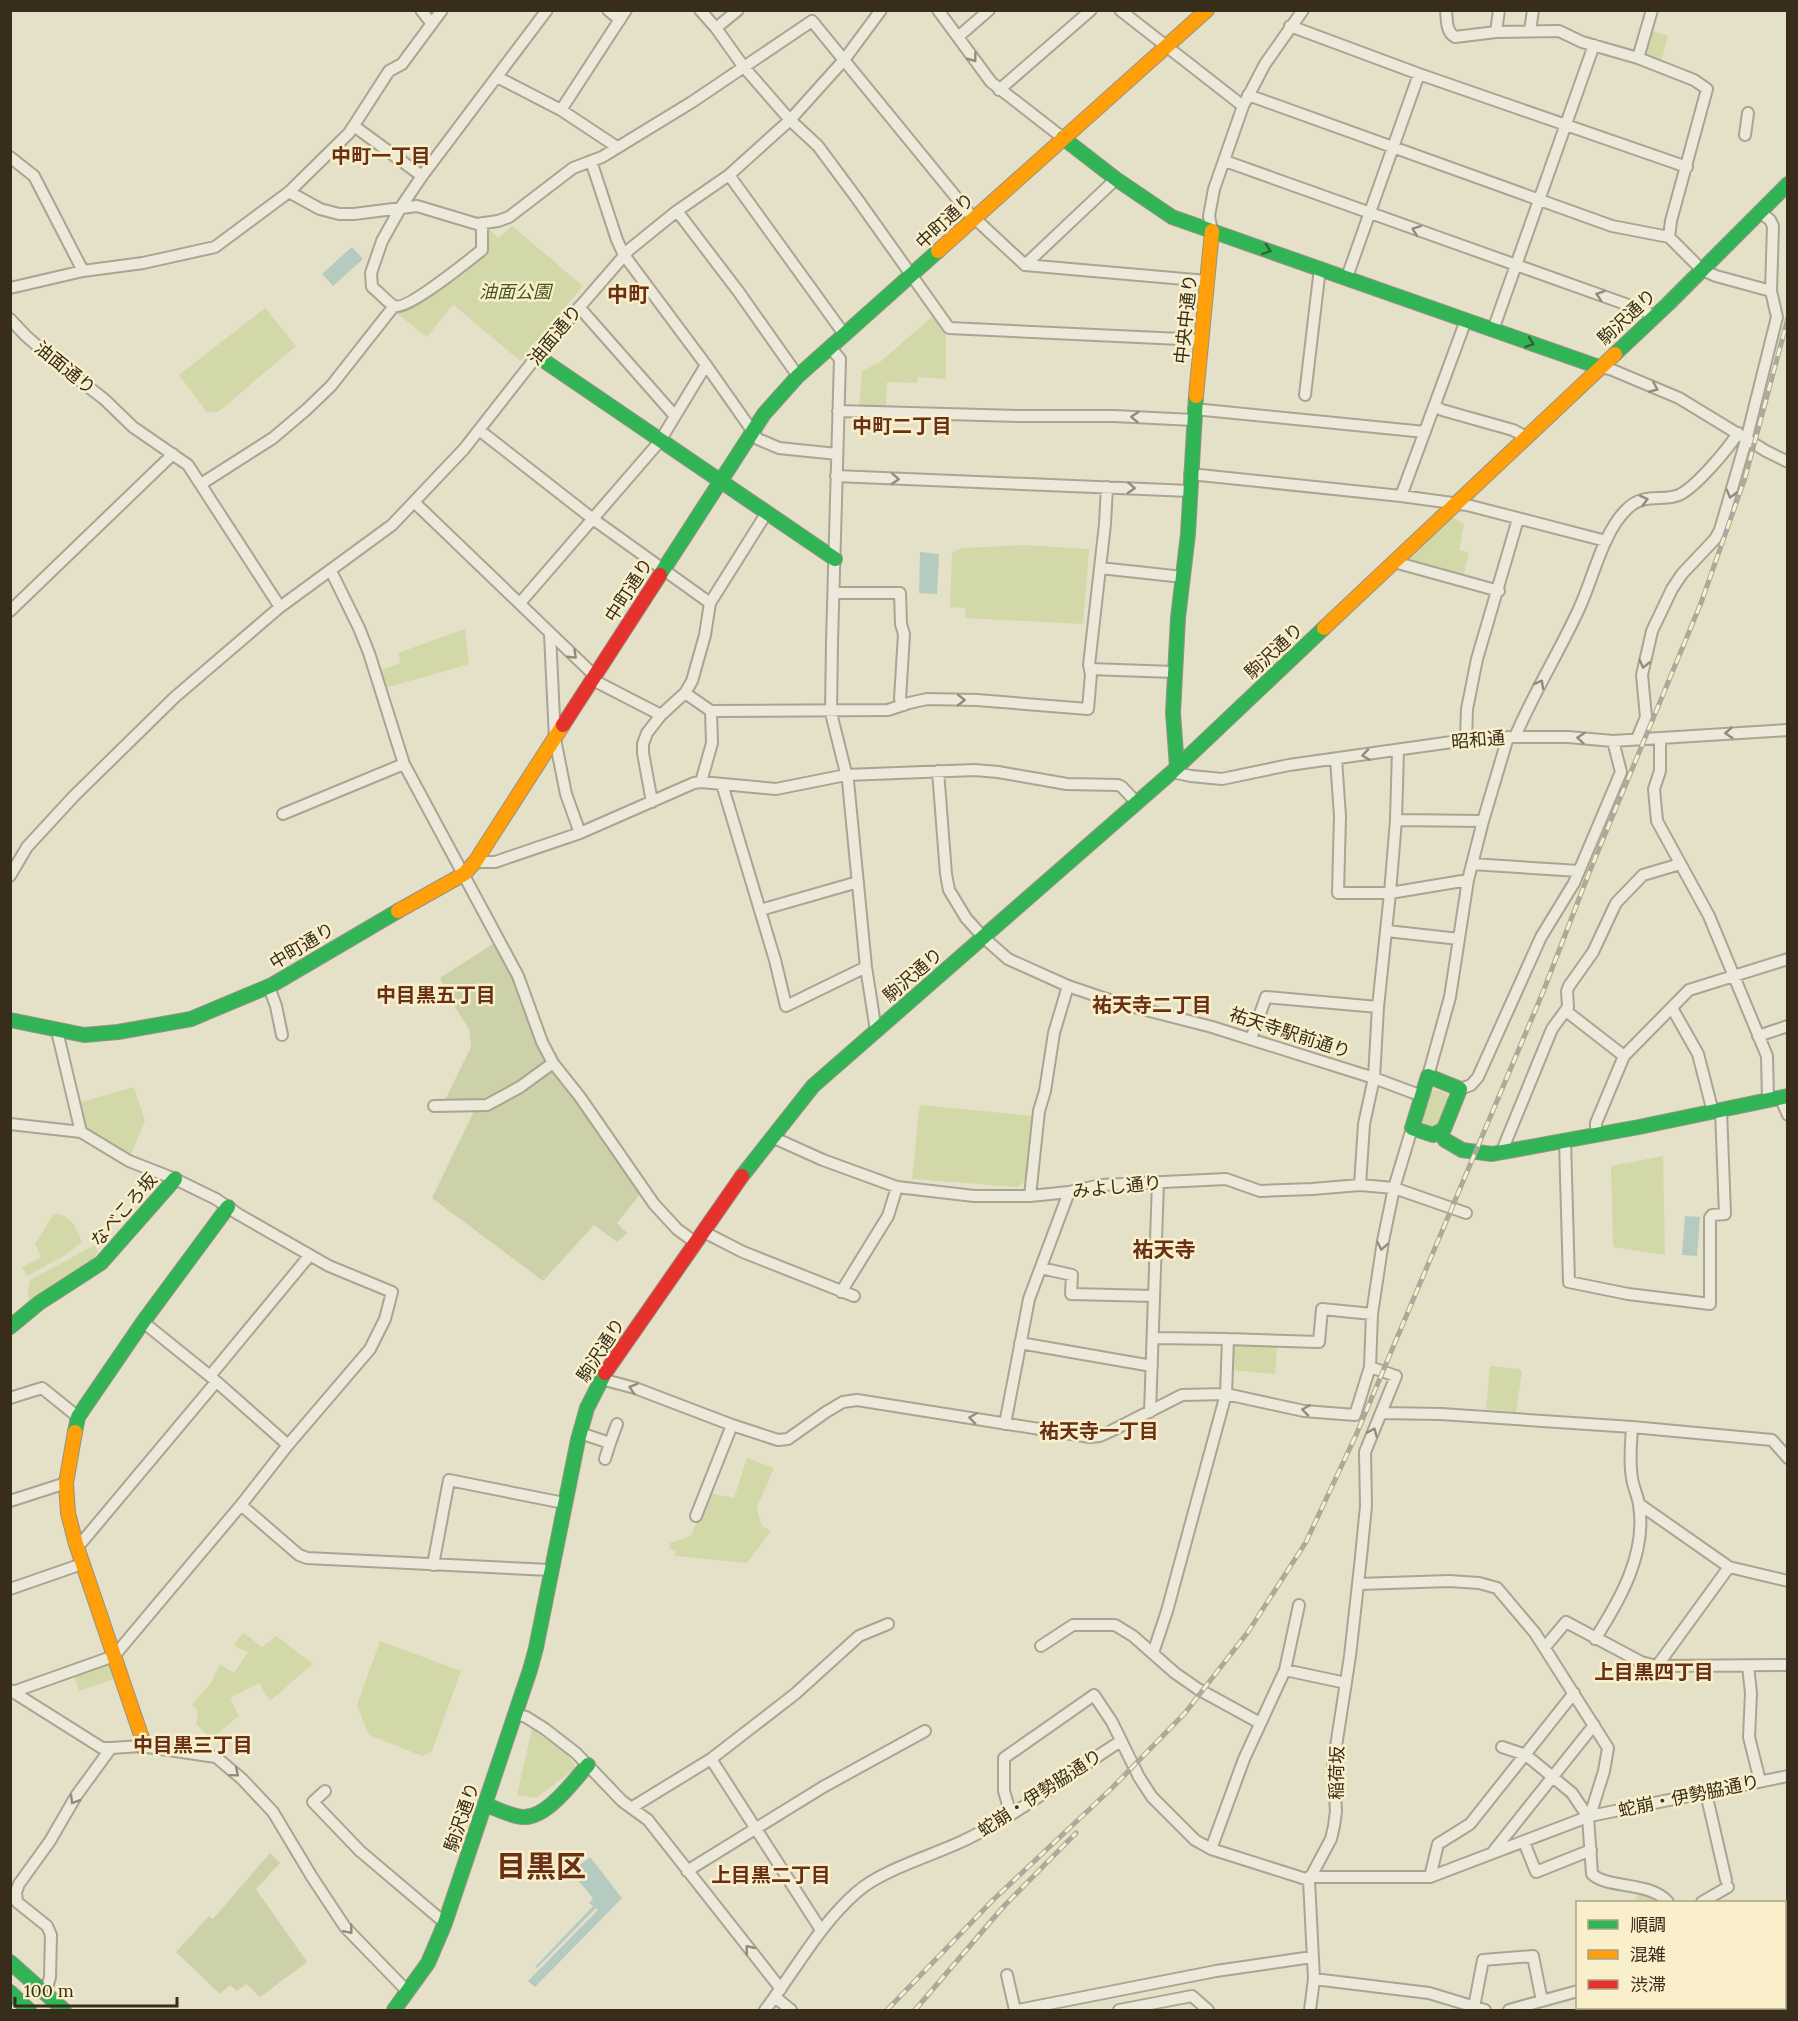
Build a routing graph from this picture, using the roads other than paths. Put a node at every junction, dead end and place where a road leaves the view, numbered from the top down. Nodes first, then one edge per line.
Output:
1 (421, 10) edge
2 (442, 10) edge
3 (547, 10) edge
4 (608, 10) edge
5 (626, 10) edge
6 (700, 10) edge
7 (738, 10) edge
8 (881, 10) edge
9 (938, 10) edge
10 (989, 10) edge
11 (1091, 10) edge
12 (1120, 10) edge
13 (1207, 10) edge
14 (1303, 10) edge
15 (1446, 10) edge
16 (1499, 10) edge
17 (1533, 10) edge
18 (1652, 10) edge
19 (620, 20) junction
20 (432, 24) junction
21 (1290, 26) junction
22 (716, 28) junction
23 (1530, 31) junction
24 (1496, 33) junction
25 (958, 37) junction
26 (1594, 45) junction
27 (1166, 47) junction
28 (1638, 58) junction
29 (844, 60) junction
30 (743, 66) junction
31 (1419, 74) junction
32 (497, 77) junction
33 (999, 90) junction
34 (1248, 95) junction
35 (1243, 106) junction
36 (561, 110) junction
37 (1748, 113) dead end
38 (790, 120) junction
39 (1566, 125) junction
40 (354, 126) junction
41 (1745, 135) dead end
42 (1063, 138) junction
43 (617, 147) junction
44 (1394, 147) junction
45 (10, 157) edge
46 (591, 161) junction
47 (1225, 161) junction
48 (1687, 167) junction
49 (729, 175) junction
50 (422, 176) junction
51 (1116, 180) junction
52 (1788, 184) edge
53 (290, 192) junction
54 (1539, 199) junction
55 (401, 207) junction
56 (677, 211) junction
57 (1760, 212) junction
58 (1370, 213) junction
59 (974, 218) junction
60 (482, 225) junction
61 (1212, 231) junction
62 (1669, 237) junction
63 (624, 255) junction
64 (1025, 264) junction
65 (1515, 265) junction
66 (1320, 268) junction
67 (1702, 270) junction
68 (83, 271) junction
69 (912, 276) junction
70 (1347, 277) junction
71 (1208, 281) junction
72 (10, 288) edge
73 (1772, 291) junction
74 (394, 306) junction
75 (579, 307) junction
76 (1654, 316) junction
77 (10, 319) edge
78 (1466, 320) junction
79 (1493, 330) junction
80 (844, 334) junction
81 (1202, 340) junction
82 (830, 347) junction
83 (537, 356) junction
84 (706, 365) junction
85 (1599, 367) junction
86 (798, 376) junction
87 (1305, 395) dead end
88 (1435, 405) junction
89 (838, 411) junction
90 (1194, 415) junction
91 (675, 416) junction
92 (753, 429) junction
93 (479, 430) junction
94 (1425, 432) junction
95 (1743, 435) junction
96 (1526, 437) junction
97 (660, 441) junction
98 (837, 453) junction
99 (173, 454) junction
100 (1788, 462) edge
101 (1190, 474) junction
102 (836, 476) junction
103 (720, 482) junction
104 (201, 484) junction
105 (1107, 487) junction
106 (1190, 491) junction
107 (1401, 496) junction
108 (414, 502) junction
109 (1456, 504) junction
110 (766, 514) junction
111 (593, 519) junction
112 (1518, 519) junction
113 (1606, 541) junction
114 (835, 559) junction
115 (1394, 562) junction
116 (1100, 568) junction
117 (332, 571) junction
118 (663, 571) junction
119 (1183, 577) junction
120 (1498, 591) junction
121 (834, 593) junction
122 (520, 603) junction
123 (710, 603) junction
124 (280, 607) junction
125 (10, 611) edge
126 (550, 634) junction
127 (1090, 669) junction
128 (1174, 672) junction
129 (594, 678) junction
130 (685, 693) junction
131 (903, 705) junction
132 (831, 710) junction
133 (711, 711) junction
134 (661, 715) junction
135 (1788, 729) edge
136 (1511, 737) junction
137 (555, 738) junction
138 (1660, 738) junction
139 (1637, 739) junction
140 (1466, 740) junction
141 (1613, 741) junction
142 (1398, 750) junction
143 (1336, 759) junction
144 (404, 764) junction
145 (1175, 769) junction
146 (938, 771) junction
147 (846, 775) junction
148 (701, 782) junction
149 (722, 784) junction
150 (652, 802) junction
151 (1137, 803) junction
152 (284, 814) dead end
153 (1396, 820) junction
154 (1483, 821) junction
155 (580, 833) junction
156 (475, 862) junction
157 (1472, 864) junction
158 (1680, 864) junction
159 (1579, 871) junction
160 (464, 874) junction
161 (10, 876) edge
162 (1468, 880) junction
163 (858, 882) junction
164 (1390, 893) junction
165 (760, 910) junction
166 (1387, 931) junction
167 (983, 937) junction
168 (1460, 939) junction
169 (1788, 959) edge
170 (866, 967) junction
171 (1734, 976) junction
172 (1068, 986) junction
173 (269, 987) junction
174 (1378, 1007) junction
175 (1672, 1008) junction
176 (1566, 1011) junction
177 (10, 1020) edge
178 (1788, 1026) edge
179 (57, 1031) junction
180 (876, 1031) junction
181 (282, 1035) dead end
182 (1758, 1036) junction
183 (1251, 1039) junction
184 (1624, 1056) junction
185 (553, 1063) junction
186 (1428, 1076) junction
187 (1374, 1078) junction
188 (1460, 1089) junction
189 (1422, 1096) junction
190 (1778, 1097) edge
191 (434, 1106) dead end
192 (1717, 1111) junction
193 (1788, 1115) edge
194 (10, 1124) edge
195 (1412, 1128) junction
196 (81, 1132) junction
197 (1440, 1133) junction
198 (1596, 1135) junction
199 (772, 1137) junction
200 (1565, 1140) junction
201 (1505, 1152) junction
202 (175, 1179) junction
203 (1158, 1182) junction
204 (1360, 1185) junction
205 (897, 1186) junction
206 (1394, 1188) junction
207 (1069, 1192) junction
208 (1030, 1196) junction
209 (228, 1207) junction
210 (1466, 1213) dead end
211 (700, 1237) junction
212 (310, 1255) junction
213 (1041, 1268) junction
214 (841, 1292) junction
215 (854, 1296) dead end
216 (1154, 1296) junction
217 (1372, 1314) junction
218 (143, 1322) junction
219 (10, 1327) edge
220 (1153, 1338) junction
221 (1228, 1339) junction
222 (1020, 1343) junction
223 (1152, 1366) junction
224 (1370, 1367) junction
225 (213, 1379) junction
226 (601, 1379) junction
227 (1226, 1394) junction
228 (10, 1398) edge
229 (1150, 1412) junction
230 (1382, 1413) junction
231 (78, 1417) junction
232 (617, 1424) dead end
233 (1005, 1424) junction
234 (732, 1425) junction
235 (1632, 1427) junction
236 (580, 1433) junction
237 (610, 1443) junction
238 (288, 1444) junction
239 (1787, 1456) edge
240 (605, 1459) dead end
241 (66, 1483) junction
242 (10, 1502) edge
243 (564, 1503) junction
244 (1639, 1504) junction
245 (241, 1505) junction
246 (696, 1516) dead end
247 (76, 1544) junction
248 (82, 1564) junction
249 (433, 1565) junction
250 (1729, 1567) junction
251 (550, 1570) junction
252 (1788, 1581) edge
253 (1359, 1584) junction
254 (10, 1589) edge
255 (1299, 1605) dead end
256 (888, 1624) dead end
257 (1595, 1639) junction
258 (1041, 1646) dead end
259 (1545, 1647) junction
260 (1153, 1653) junction
261 (114, 1656) junction
262 (1788, 1665) edge
263 (1657, 1666) junction
264 (1748, 1666) junction
265 (1285, 1670) junction
266 (1346, 1683) junction
267 (11, 1692) edge
268 (1574, 1693) junction
269 (515, 1714) junction
270 (1260, 1723) junction
271 (1594, 1725) junction
272 (925, 1731) dead end
273 (1121, 1741) junction
274 (141, 1746) junction
275 (1502, 1747) dead end
276 (110, 1750) junction
277 (1526, 1755) junction
278 (711, 1759) junction
279 (588, 1765) junction
280 (1553, 1776) junction
281 (1788, 1776) edge
282 (1760, 1781) junction
283 (325, 1791) dead end
284 (1706, 1792) junction
285 (486, 1804) junction
286 (631, 1808) junction
287 (1011, 1815) junction
288 (1589, 1816) junction
289 (755, 1828) junction
290 (1524, 1842) junction
291 (1211, 1849) junction
292 (1591, 1850) junction
293 (1492, 1853) junction
294 (687, 1871) junction
295 (1430, 1877) junction
296 (1309, 1879) junction
297 (1667, 1901) edge
298 (1703, 1901) edge
299 (445, 1923) junction
300 (821, 1930) junction
301 (1312, 1957) junction
302 (10, 1962) edge
303 (10, 1973) edge
304 (1007, 1975) dead end
305 (1314, 1979) junction
306 (781, 1989) junction
307 (43, 1990) junction
308 (407, 1991) junction
309 (10, 1992) edge
310 (1576, 1992) edge
311 (1542, 2001) junction
312 (397, 2009) edge
313 (1479, 2009) edge
314 (29, 2010) edge
315 (48, 2010) edge
316 (64, 2010) edge
317 (765, 2010) edge
318 (791, 2010) edge
319 (1016, 2010) edge
320 (1119, 2010) edge
321 (1208, 2010) edge
322 (1310, 2010) edge
323 (1509, 2010) edge

1 - 20 street
2 - 20 street
3 - 32 street
4 - 19 street
5 - 19 street
6 - 22 street
7 - 22 street
8 - 29 street, 油面通り
9 - 25 street
10 - 25 street
11 - 33 street
12 - 27 street
13 - 27 street, 中町通り
14 - 21 street
15 - 24 street
16 - 24 street
17 - 23 street
18 - 28 street
19 - 36 street
20 - 40 street
21 - 31 street
21 - 34 street
22 - 30 street
23 - 24 street
23 - 26 street
25 -> 33 street
26 - 28 street
26 - 39 street
27 - 35 street
27 - 42 street, 中町通り
28 - 48 street
29 - 30 street
29 - 38 street, 油面通り
29 - 59 street
30 - 38 street
30 - 43 street
31 - 39 street
31 - 44 street
32 - 36 street
32 - 50 street
33 - 42 street
34 - 35 street
34 - 44 street
35 - 47 street
36 - 43 street
37 - 41 street
38 - 49 street, 油面通り
38 - 69 street
39 - 48 street
39 - 54 street
40 - 50 street
40 - 53 street
42 - 51 street
42 - 59 street, 中町通り
43 - 46 street
44 - 54 street
44 - 58 street
45 - 68 street
46 - 60 street
46 - 63 street
47 - 58 street
47 - 61 street
48 - 62 street
49 - 56 street, 油面通り
49 - 80 street
50 - 55 street
51 - 61 street
51 - 64 street
52 - 57 street, 駒沢通り
53 - 55 street
53 - 68 street
54 - 62 street
54 - 65 street
55 - 60 street
55 - 74 street
56 - 63 street, 油面通り
56 - 86 street
57 - 67 street, 駒沢通り
57 - 73 street
65 -> 58 street
58 - 70 street
59 - 64 street
59 - 69 street, 中町通り
60 - 74 street
61 -> 66 street
61 - 71 street, 中央中通り
62 - 67 street
63 - 75 street, 油面通り
63 - 84 street
64 - 71 street
76 -> 65 street
65 - 79 street
66 - 70 street
66 - 87 street
67 - 73 street
67 - 76 street, 駒沢通り
68 - 72 street
69 - 80 street, 中町通り
69 - 81 street
70 - 78 street
71 - 81 street, 中央中通り
73 - 95 street
74 - 104 street
75 - 83 street, 油面通り
75 - 91 street
76 - 85 street, 駒沢通り
77 - 99 street, 油面通り
78 - 79 street
78 - 88 street
79 -> 85 street
80 - 82 street, 中町通り
81 - 90 street, 中央中通り
82 - 86 street, 中町通り
82 - 89 street
83 - 93 street, 油面通り
83 - 97 street
84 - 91 street
84 - 92 street
85 -> 95 street
85 - 96 street, 駒沢通り
86 - 92 street, 中町通り
88 - 94 street
88 - 96 street
90 -> 89 street
89 - 98 street
90 - 94 street
90 - 101 street, 中央中通り
91 - 97 street
92 - 98 street
92 - 103 street, 中町通り
93 - 108 street, 油面通り
93 - 111 street
94 - 107 street
95 - 100 street
113 -> 95 street
95 -> 139 street
96 - 109 street, 駒沢通り
97 - 103 street
97 - 111 street
98 - 102 street
99 - 104 street, 油面通り
99 - 125 street
101 - 106 street, 中央中通り
101 - 107 street
102 -> 105 street
102 - 114 street
103 - 110 street
103 - 118 street, 中町通り
104 - 124 street, 油面通り
105 -> 106 street
105 - 116 street
106 - 119 street, 中央中通り
107 - 109 street
108 - 117 street, 油面通り
108 - 122 street
109 - 112 street
109 - 115 street, 駒沢通り
110 - 114 street
110 - 123 street
111 - 118 street
111 - 122 street
112 - 113 street
112 - 120 street
136 -> 113 street
114 - 121 street
115 - 120 street
115 - 145 street, 駒沢通り
116 - 119 street
116 - 127 street
117 - 124 street, 油面通り
117 - 144 street
118 - 123 street
118 - 129 street, 中町通り
119 - 128 street, 中央中通り
120 - 140 street
121 - 131 street
121 - 132 street
122 - 126 street
123 - 130 street
124 - 161 street, 油面通り
126 -> 129 street
126 - 137 street
127 - 128 street
131 -> 127 street
128 - 145 street, 中央中通り
129 - 134 street
129 - 137 street, 中町通り
130 - 133 street
130 - 134 street
131 - 132 street
132 - 133 street
132 - 147 street
133 - 148 street
134 - 150 street
135 -> 138 street, 昭和通
136 - 140 street, 昭和通
141 -> 136 street, 昭和通
136 - 154 street
137 - 155 street
137 - 156 street, 中町通り
138 - 139 street, 昭和通
138 - 158 street
139 - 141 street, 昭和通
140 - 142 street, 昭和通
141 - 159 street
142 -> 143 street, 昭和通
142 - 153 street
143 - 145 street, 昭和通
143 - 164 street
144 - 152 street
144 - 160 street
145 - 151 street, 駒沢通り
146 - 147 street
146 - 151 street
146 - 167 street, 祐天寺駅前通り
147 - 149 street
147 - 163 street
148 - 149 street
148 - 150 street
149 - 165 street
150 - 155 street
151 - 167 street, 駒沢通り
153 - 154 street
153 - 164 street
154 - 157 street
155 - 156 street
156 - 160 street, 中町通り
157 - 159 street
157 - 162 street
158 - 171 street
158 - 176 street
159 - 188 street
160 - 173 street, 中町通り
160 - 185 street
162 - 164 street
162 - 168 street
163 - 165 street
163 - 170 street
164 - 166 street
165 - 170 street
166 - 168 street
166 - 174 street
167 - 172 street, 祐天寺駅前通り
167 - 180 street, 駒沢通り
168 - 186 street
169 - 171 street
170 - 180 street
171 - 175 street
171 - 182 street
172 - 183 street, 祐天寺駅前通り
172 - 208 street
173 - 179 street, 中町通り
173 - 181 street
174 - 183 street
174 - 187 street
175 - 184 street
175 - 192 street
176 - 184 street
176 - 201 street
177 - 179 street, 中町通り
178 - 182 street
179 - 196 street
180 - 199 street, 駒沢通り
182 - 190 street
183 - 187 street, 祐天寺駅前通り
184 - 198 street
185 - 191 street
185 - 211 street
186 - 188 street
186 - 189 street
187 - 189 street, 祐天寺駅前通り
187 - 204 street
188 - 197 street
189 - 195 street
190 - 192 street
190 - 193 street
192 - 198 street
192 - 200 street
194 - 196 street
195 - 197 street
195 - 206 street
196 - 202 street
197 - 201 street
198 - 200 street
199 - 205 street, みよし通り
199 - 211 street, 駒沢通り
200 - 201 street
202 - 209 street
202 - 219 street, なべころ坂
203 - 204 street, みよし通り
203 - 207 street, みよし通り
203 - 216 street
204 - 206 street, みよし通り
205 - 208 street, みよし通り
205 - 214 street
206 - 210 street, みよし通り
206 -> 217 street
207 - 208 street, みよし通り
207 - 213 street
209 - 212 street
209 - 218 street
211 - 214 street
211 - 226 street, 駒沢通り
212 - 225 street
212 - 238 street
213 - 216 street
213 - 222 street
214 - 215 street
216 - 220 street
217 - 221 street
217 - 224 street
218 - 225 street
218 - 231 street
220 - 221 street
220 - 223 street
221 - 227 street
222 - 223 street
222 - 233 street
223 - 229 street
224 -> 227 street
224 - 230 street
225 - 238 street
225 - 247 street
234 -> 226 street
226 - 236 street, 駒沢通り
227 - 229 street
227 - 260 street
228 - 231 street
229 - 233 street
230 - 235 street
253 -> 230 street, 稲荷坂
231 - 241 street
232 - 237 street
233 -> 234 street
234 - 246 street
235 - 239 street
235 - 244 street
236 - 237 street
236 - 243 street, 駒沢通り
237 - 240 street
238 - 245 street
241 - 242 street
241 - 247 street
243 - 249 street
243 - 251 street, 駒沢通り
244 - 250 street
244 - 257 street
245 - 249 street
245 - 261 street
247 - 248 street
248 - 254 street
248 - 261 street
249 - 251 street
250 - 252 street
250 - 263 street
251 - 269 street, 駒沢通り
253 - 259 street
253 - 266 street, 稲荷坂
255 - 265 street
256 - 278 street
257 - 259 street
257 - 263 street
258 - 260 street
259 - 268 street
260 - 270 street
261 - 267 street
261 - 274 street
262 - 264 street
263 - 264 street
264 - 282 street
265 - 266 street
265 - 270 street
266 - 296 street, 稲荷坂
267 - 276 street
268 - 271 street
268 - 277 street
269 - 279 street
269 - 285 street, 駒沢通り
270 - 291 street
271 - 280 street
271 - 288 street
272 - 289 street
273 - 287 street, 蛇崩・伊勢脇通り
273 - 287 street
273 - 291 street, 蛇崩・伊勢脇通り
274 - 276 street
274 -> 308 street
275 - 277 street
276 -> 307 street
277 - 280 street
277 - 295 street
278 - 286 street
278 - 289 street
279 - 285 street
279 - 286 street
280 - 288 street
280 - 293 street
281 - 282 street, 蛇崩・伊勢脇通り
282 - 284 street, 蛇崩・伊勢脇通り
283 - 299 street
284 - 288 street, 蛇崩・伊勢脇通り
284 - 298 street
285 - 299 street, 駒沢通り
286 - 294 street
287 - 300 street, 蛇崩・伊勢脇通り
288 - 290 street, 蛇崩・伊勢脇通り
288 - 292 street
289 - 294 street
289 - 300 street
290 - 292 street
290 - 293 street, 蛇崩・伊勢脇通り
291 - 296 street, 蛇崩・伊勢脇通り
292 - 297 street
293 - 295 street, 蛇崩・伊勢脇通り
306 -> 294 street
295 - 296 street, 蛇崩・伊勢脇通り
296 - 301 street, 稲荷坂
299 - 308 street, 駒沢通り
300 - 306 street, 蛇崩・伊勢脇通り
301 - 305 street, 稲荷坂
301 - 319 street
302 - 307 street
303 - 315 street
304 - 319 street
305 - 313 street
305 - 322 street, 稲荷坂
306 - 317 street, 蛇崩・伊勢脇通り
306 - 318 street
307 - 316 street
308 - 312 street, 駒沢通り
309 - 314 street
310 - 311 street
311 - 313 street
311 - 323 street
320 - 321 street

